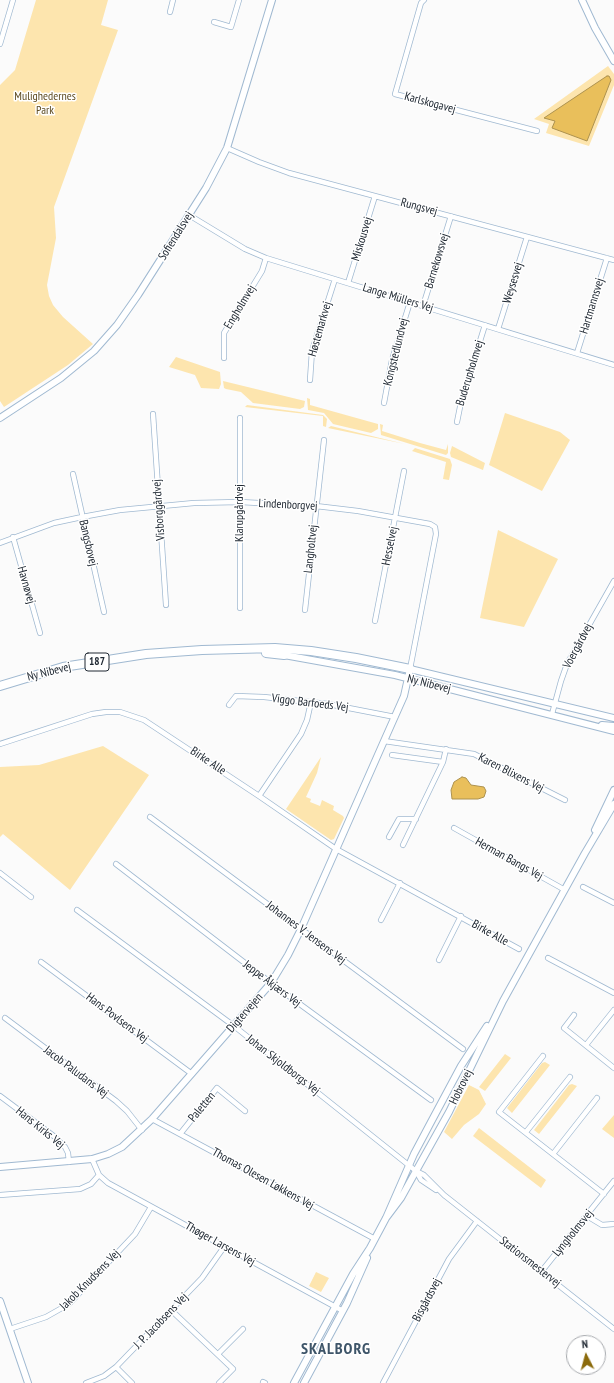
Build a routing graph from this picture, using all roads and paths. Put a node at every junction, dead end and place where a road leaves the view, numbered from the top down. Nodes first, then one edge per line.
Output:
1 (13, 0) edge
2 (173, 0) edge
3 (239, 0) edge
4 (272, 0) edge
5 (424, 0) edge
6 (582, 0) edge
7 (170, 12) dead end
8 (214, 22) dead end
9 (0, 44) edge
10 (614, 61) edge
11 (537, 131) dead end
12 (227, 148) junction
13 (375, 196) junction
14 (188, 215) junction
15 (451, 216) junction
16 (527, 236) junction
17 (266, 258) junction
18 (607, 258) junction
19 (614, 260) edge
20 (335, 279) junction
21 (348, 283) junction
22 (410, 302) junction
23 (423, 306) junction
24 (485, 325) junction
25 (498, 329) junction
26 (577, 353) junction
27 (224, 358) dead end
28 (614, 365) edge
29 (310, 380) dead end
30 (384, 403) dead end
31 (153, 414) dead end
32 (0, 418) edge
33 (240, 418) dead end
34 (457, 422) dead end
35 (324, 440) dead end
36 (404, 471) dead end
37 (73, 474) dead end
38 (240, 502) junction
39 (159, 506) junction
40 (316, 506) junction
41 (82, 516) junction
42 (396, 517) junction
43 (13, 537) junction
44 (0, 543) edge
45 (614, 581) edge
46 (166, 605) dead end
47 (240, 608) dead end
48 (305, 610) dead end
49 (104, 612) dead end
50 (376, 622) dead end
51 (40, 633) dead end
52 (242, 650) junction
53 (284, 655) joint
54 (410, 669) junction
55 (408, 678) junction
56 (0, 686) edge
57 (311, 702) junction
58 (555, 704) junction
59 (229, 705) dead end
60 (552, 714) junction
61 (395, 717) junction
62 (614, 718) edge
63 (586, 723) junction
64 (614, 726) edge
65 (614, 731) edge
66 (384, 741) junction
67 (0, 744) edge
68 (446, 750) junction
69 (392, 755) dead end
70 (443, 762) junction
71 (614, 790) edge
72 (259, 796) junction
73 (565, 800) dead end
74 (614, 804) edge
75 (150, 817) dead end
76 (416, 819) junction
77 (454, 828) dead end
78 (390, 837) dead end
79 (403, 845) dead end
80 (336, 849) junction
81 (585, 852) junction
82 (116, 864) dead end
83 (0, 873) edge
84 (400, 883) junction
85 (583, 887) dead end
86 (564, 890) junction
87 (31, 897) dead end
88 (614, 903) edge
89 (77, 910) dead end
90 (461, 916) junction
91 (381, 920) dead end
92 (300, 928) junction
93 (519, 949) dead end
94 (548, 958) dead end
95 (439, 960) dead end
96 (41, 962) dead end
97 (271, 983) junction
98 (614, 994) edge
99 (503, 1001) junction
100 (614, 1010) edge
101 (574, 1015) dead end
102 (5, 1018) dead end
103 (234, 1026) junction
104 (586, 1045) junction
105 (463, 1049) dead end
106 (543, 1056) dead end
107 (614, 1068) edge
108 (192, 1074) junction
109 (570, 1077) dead end
110 (597, 1098) dead end
111 (1, 1099) edge
112 (431, 1100) dead end
113 (245, 1111) dead end
114 (152, 1119) junction
115 (142, 1130) junction
116 (526, 1132) junction
117 (180, 1134) junction
118 (553, 1154) junction
119 (92, 1159) junction
120 (69, 1162) junction
121 (410, 1165) junction
122 (0, 1167) edge
123 (416, 1171) junction
124 (99, 1175) junction
125 (614, 1181) edge
126 (604, 1194) junction
127 (0, 1195) edge
128 (151, 1207) junction
129 (587, 1216) junction
130 (386, 1218) junction
131 (477, 1221) junction
132 (614, 1224) edge
133 (375, 1239) junction
134 (224, 1247) junction
135 (370, 1248) junction
136 (541, 1272) junction
137 (0, 1301) edge
138 (335, 1307) junction
139 (171, 1310) junction
140 (343, 1311) junction
141 (10, 1329) junction
142 (243, 1329) dead end
143 (614, 1329) edge
144 (218, 1354) junction
145 (116, 1367) junction
146 (28, 1383) edge
147 (86, 1383) edge
148 (132, 1383) edge
149 (219, 1383) edge
150 (294, 1383) edge
151 (304, 1383) edge
152 (383, 1383) edge

1 - 9 street
2 - 7 street
3 - 8 street
4 - 12 main road, Sofiendalsvej
5 - 11 street, Karlskogavej
6 - 10 main road
12 - 13 street, Rungsvej
12 - 14 main road, Sofiendalsvej
13 - 15 street, Rungsvej
13 - 21 street, Miskousvej
14 - 17 street, Lange Müllers Vej
14 - 32 main road, Sofiendalsvej
15 - 16 street, Rungsvej
15 - 23 street, Barnekowsvej
16 - 18 street, Rungsvej
16 - 25 street, Weysesvej
17 - 20 street, Lange Müllers Vej
17 - 27 street, Engholmvej
18 - 19 street, Rungsvej
18 - 26 street, Hartmannsvej
20 - 21 street, Lange Müllers Vej
20 - 29 street, Høstemarkvej
21 - 22 street, Lange Müllers Vej
22 - 23 street, Lange Müllers Vej
22 - 30 street, Kongstedlundvej
23 - 24 street, Lange Müllers Vej
24 - 25 street, Lange Müllers Vej
24 - 34 street, Buderupholmvej
25 - 26 street, Lange Müllers Vej
26 - 28 street, Lange Müllers Vej
31 - 39 street, Visborggårdvej
33 - 38 street, Klarupgårdvej
35 - 40 street, Langholtvej
36 - 42 street, Hesselvej
37 - 41 street, Bangsbovej
38 - 39 street, Lindenborgvej
38 - 40 street, Lindenborgvej
38 - 47 street, Klarupgårdvej
39 - 41 street, Lindenborgvej
39 - 46 street, Visborggårdvej
40 - 42 street, Lindenborgvej
40 - 48 street, Langholtvej
41 - 43 street, Lindenborgvej
41 - 49 street, Bangsbovej
42 - 50 street, Hesselvej
42 - 54 street, Lindenborgvej
43 - 44 street, Lindenborgvej
43 - 51 street, Havnøvej
45 - 58 street, Voergårdvej
52 - 53 highway, Ny Nibevej / 187
52 - 54 highway, Ny Nibevej / 187
52 - 56 highway, Ny Nibevej / 187
53 - 55 main road, Ny Nibevej / 187
54 - 55 main road, Digtervejen
54 - 58 main road, Ny Nibevej / 187
55 - 60 main road, Ny Nibevej / 187
55 - 61 main road, Digtervejen
57 - 59 street, Viggo Barfoeds Vej
57 - 61 street, Viggo Barfoeds Vej
57 - 72 street
58 - 60 street, Voergårdvej
58 - 62 main road, Ny Nibevej / 187
60 - 63 main road, Ny Nibevej / 187
61 - 66 main road, Digtervejen
63 - 64 main road
63 - 65 main road, Ny Nibevej / 187
66 - 68 street, Karen Blixens Vej
66 - 80 main road, Digtervejen
67 - 72 street, Birke Alle
68 - 70 street
68 - 73 street, Karen Blixens Vej
69 - 70 street
70 - 76 street
71 - 81 main road, Hobrovej
72 - 80 street, Birke Alle
74 - 81 main road, Hobrovej
75 - 92 street, Johannes V. Jensens Vej
76 - 78 street
76 - 79 street
77 - 86 street, Herman Bangs Vej
80 - 84 street, Birke Alle
80 - 92 main road, Digtervejen
81 - 86 main road, Hobrovej
82 - 97 street, Jeppe Åkjærs Vej
83 - 87 street
84 - 90 street, Birke Alle
84 - 91 street
85 - 88 street
86 - 99 main road, Hobrovej
89 - 103 street, Johan Skjoldborgs Vej
90 - 93 street, Birke Alle
90 - 95 street, Birke Alle
92 - 97 main road, Digtervejen
92 - 105 street, Johannes V. Jensens Vej
94 - 98 street
96 - 108 street, Hans Povlsens Vej
97 - 103 main road, Digtervejen
97 - 112 street, Jeppe Åkjærs Vej
99 - 121 main road, Hobrovej
99 - 123 main road, Hobrovej
100 - 104 street
101 - 104 street
102 - 115 street, Jacob Paludans Vej
103 - 108 main road, Digtervejen
103 - 121 street, Johan Skjoldborgs Vej
104 - 107 street
106 - 116 street
108 - 114 main road, Digtervejen
109 - 116 street
110 - 118 street
111 - 120 street, Hans Kirks Vej
113 - 117 street, Paletten
114 - 115 main road, Digtervejen
114 - 117 street, Thomas Olesen Løkkens Vej
115 - 119 main road, Digtervejen
116 - 118 street
117 - 133 street, Thomas Olesen Løkkens Vej
118 - 126 street
119 - 120 main road, Digtervejen
119 - 124 street, Thøger Larsens Vej
120 - 122 main road, Digtervejen
121 - 123 street
121 - 130 main road, Hobrovej
123 - 130 main road, Hobrovej
123 - 131 street, Stationsmestervej
124 - 127 street
124 - 128 street, Thøger Larsens Vej
125 - 126 street, Lyngholmsvej
126 - 129 street, Lyngholmsvej
128 - 134 street, Thøger Larsens Vej
128 - 141 street, Jakob Knudsens Vej
129 - 132 street
129 - 136 street, Lyngholmsvej
130 - 133 main road, Hobrovej
131 - 136 street, Stationsmestervej
131 - 152 street, Bisgårdsvej
133 - 135 main road, Hobrovej
134 - 138 street, Thøger Larsens Vej
134 - 139 street, J. P. Jacobsens Vej
135 - 138 main road, Hobrovej
135 - 140 main road, Hobrovej
136 - 143 street, Stationsmestervej
137 - 141 main road
138 - 140 street, Thøger Larsens Vej
138 - 150 main road, Hobrovej
139 - 144 street
139 - 145 street, J. P. Jacobsens Vej
140 - 151 main road, Hobrovej
141 - 146 main road
142 - 144 street
144 - 149 street
145 - 147 street, J. P. Jacobsens Vej
145 - 148 street

